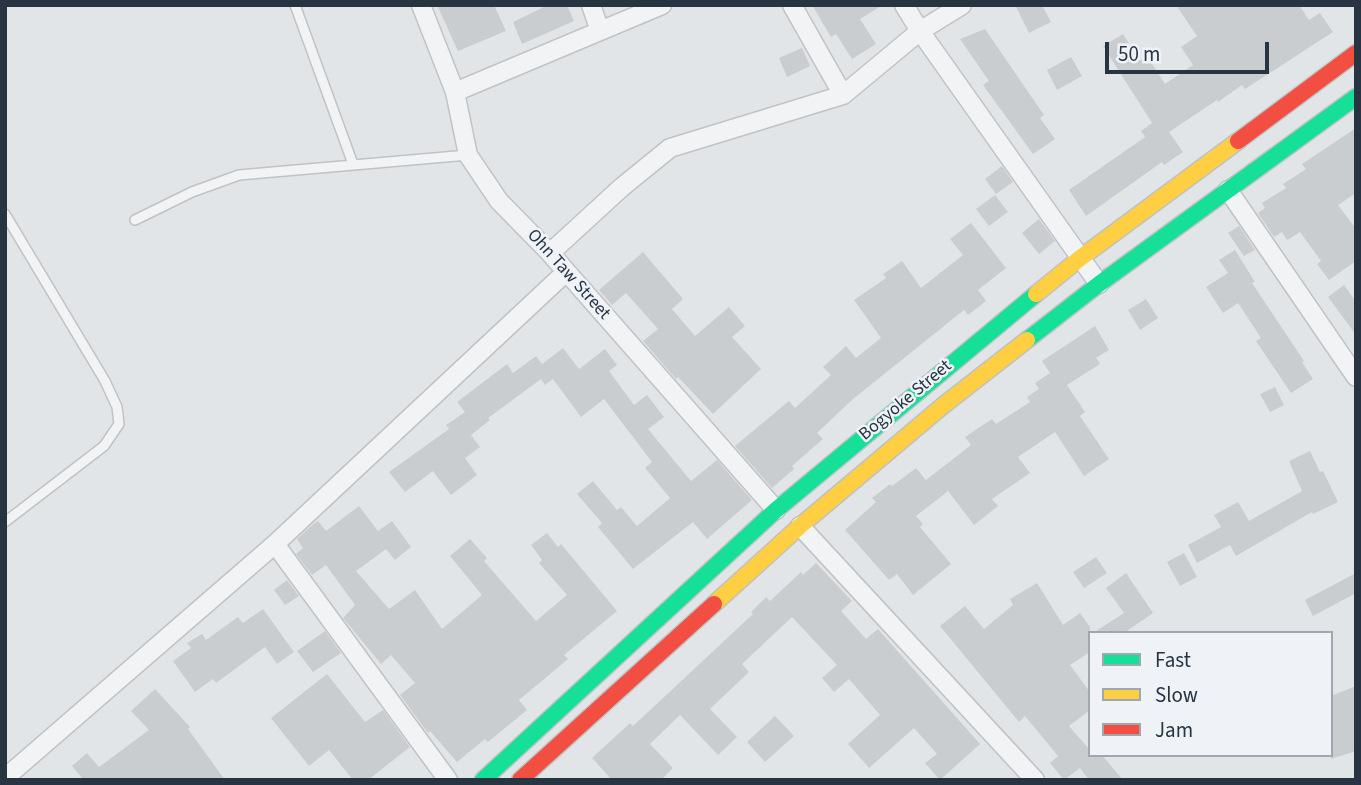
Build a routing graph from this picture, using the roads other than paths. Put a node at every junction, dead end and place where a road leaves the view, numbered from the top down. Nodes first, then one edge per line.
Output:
1 (295, 5) edge
2 (421, 5) edge
3 (591, 5) edge
4 (662, 5) edge
5 (792, 5) edge
6 (904, 5) edge
7 (962, 5) edge
8 (600, 31) junction
9 (920, 31) junction
10 (1356, 53) edge
11 (455, 92) junction
12 (843, 95) junction
13 (1356, 97) edge
14 (468, 155) junction
15 (353, 164) junction
16 (1228, 190) junction
17 (5, 214) edge
18 (135, 220) dead end
19 (550, 253) junction
20 (1079, 259) junction
21 (566, 272) junction
22 (1099, 284) junction
23 (1356, 377) edge
24 (776, 510) junction
25 (5, 522) edge
26 (800, 526) junction
27 (275, 544) junction
28 (5, 778) edge
29 (448, 780) edge
30 (483, 780) edge
31 (520, 780) edge
32 (1035, 780) edge

1 - 15 lane
2 - 11 street, Ohn Taw Street
3 - 8 street
4 - 8 street
5 - 12 street
6 - 9 street
7 - 9 street
8 - 11 street
9 - 12 street
9 - 20 street
10 - 20 main road, Bogyoke Street
11 - 14 street, Ohn Taw Street
12 - 19 street
13 - 16 main road, Bogyoke Street
14 - 15 lane
14 - 19 street, Ohn Taw Street
15 - 18 lane
16 - 22 main road, Bogyoke Street
16 - 23 street
17 - 25 lane
19 - 21 street, Ohn Taw Street
20 - 22 street
20 - 24 main road, Bogyoke Street
21 - 24 street, Ohn Taw Street
21 - 27 street
22 - 26 main road, Bogyoke Street
24 - 30 main road, Bogyoke Street
26 - 31 main road, Bogyoke Street
26 - 32 street
27 - 28 street
27 - 29 street

